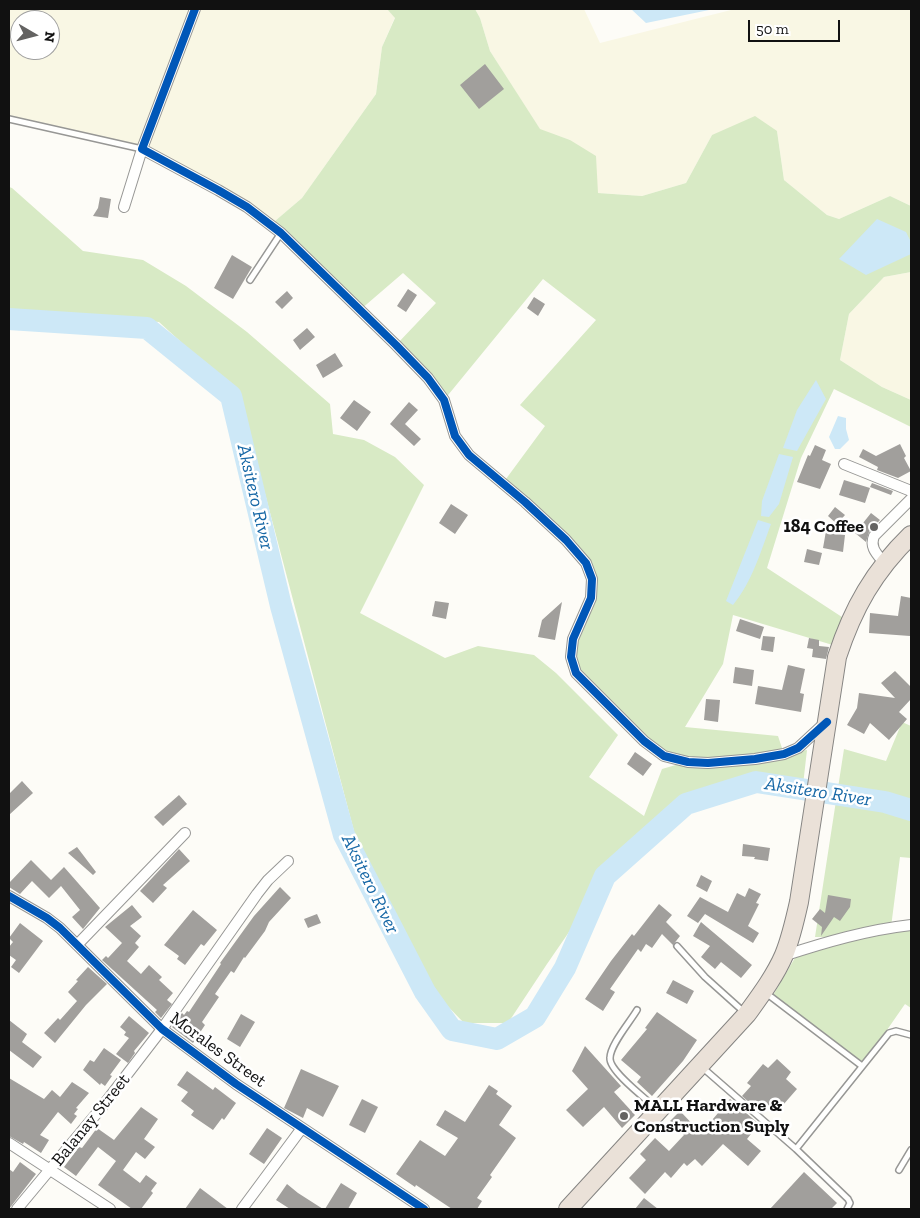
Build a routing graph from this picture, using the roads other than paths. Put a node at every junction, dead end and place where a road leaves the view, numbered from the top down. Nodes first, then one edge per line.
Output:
1 (195, 9) edge
2 (9, 119) edge
3 (142, 149) junction
4 (124, 207) dead end
5 (281, 233) junction
6 (250, 280) dead end
7 (844, 464) dead end
8 (911, 491) edge
9 (911, 499) edge
10 (911, 535) edge
11 (885, 564) junction
12 (826, 727) junction
13 (185, 833) dead end
14 (288, 861) dead end
15 (9, 896) edge
16 (911, 925) edge
17 (78, 945) junction
18 (677, 946) dead end
19 (783, 956) junction
20 (763, 991) junction
21 (637, 1010) dead end
22 (747, 1014) junction
23 (162, 1029) junction
24 (911, 1035) edge
25 (700, 1065) junction
26 (862, 1066) junction
27 (659, 1111) junction
28 (302, 1128) junction
29 (9, 1143) edge
30 (796, 1149) junction
31 (911, 1150) edge
32 (51, 1170) junction
33 (899, 1170) dead end
34 (17, 1209) edge
35 (110, 1209) edge
36 (242, 1209) edge
37 (424, 1209) edge
38 (568, 1209) edge
39 (847, 1209) edge

1 - 3 street
2 - 3 lane
3 - 4 street
3 - 5 street
5 - 6 lane
5 - 12 street
7 - 8 street
9 - 11 street
10 - 11 highway
11 - 12 highway
12 - 19 highway
13 - 17 street
14 - 23 street, Balanay Street
15 - 17 street, Morales Street
16 - 19 street
17 - 23 street, Morales Street
18 - 22 lane
19 - 20 highway
20 - 22 highway
20 - 26 lane
21 - 27 lane
22 - 25 highway
23 - 28 street, Morales Street
23 - 32 street, Balanay Street
24 - 26 lane
25 - 27 highway
25 - 30 lane
26 - 30 lane
27 - 38 highway
28 - 36 street
28 - 37 street, Morales Street
29 - 32 street
30 - 39 lane
31 - 33 lane
32 - 34 street, Balanay Street
32 - 35 street

